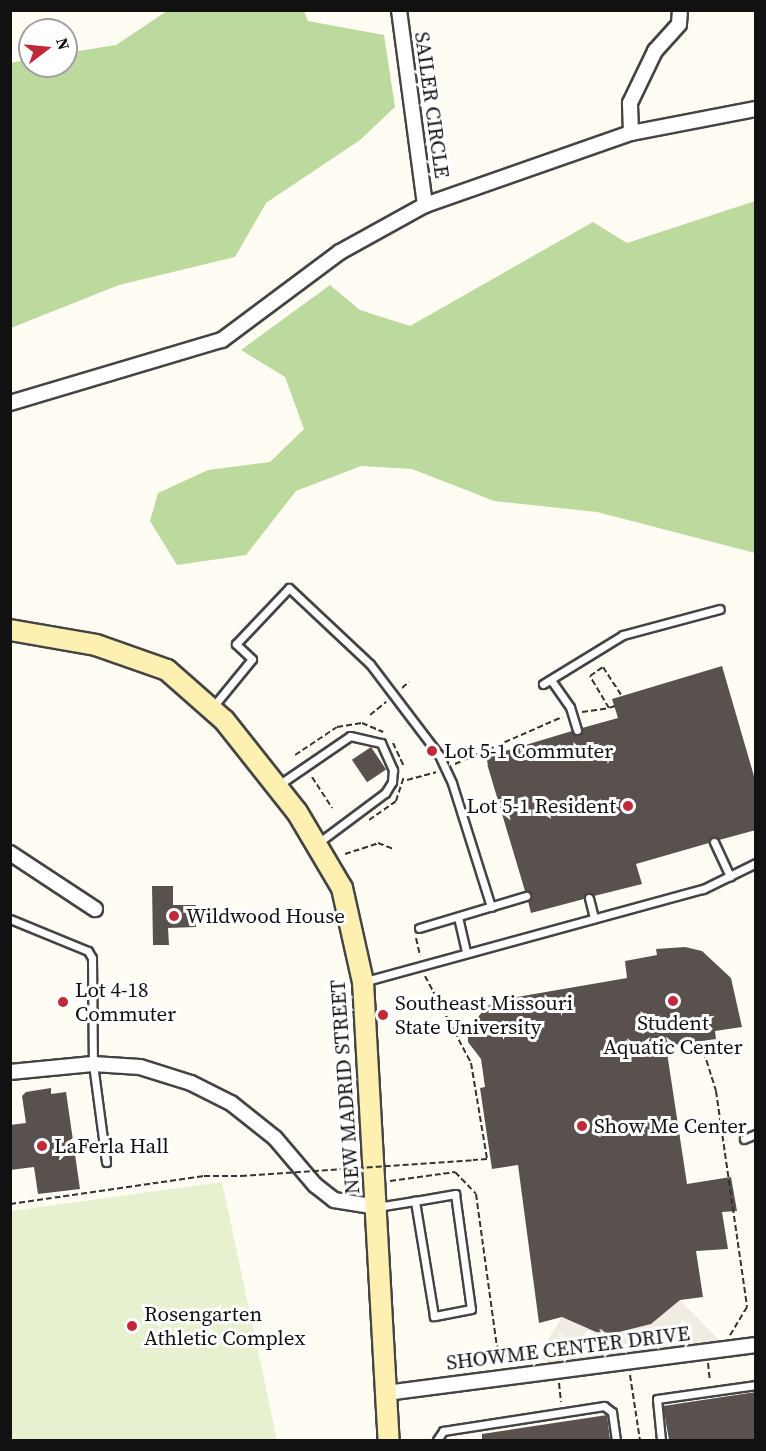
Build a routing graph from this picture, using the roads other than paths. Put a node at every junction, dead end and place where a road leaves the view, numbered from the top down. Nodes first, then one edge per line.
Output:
1 (399, 10) edge
2 (680, 10) edge
3 (756, 109) edge
4 (631, 133) junction
5 (425, 205) junction
6 (10, 403) edge
7 (720, 609) dead end
8 (10, 630) edge
9 (551, 680) junction
10 (543, 684) dead end
11 (211, 709) junction
12 (577, 730) dead end
13 (276, 786) junction
14 (714, 842) dead end
15 (316, 845) junction
16 (10, 853) edge
17 (756, 863) edge
18 (730, 877) junction
19 (526, 896) dead end
20 (589, 898) dead end
21 (491, 907) junction
22 (95, 909) dead end
23 (458, 917) junction
24 (594, 918) junction
25 (10, 919) edge
26 (419, 928) road end
27 (466, 953) junction
28 (363, 981) junction
29 (93, 1064) junction
30 (10, 1072) edge
31 (756, 1134) edge
32 (744, 1139) dead end
33 (106, 1162) dead end
34 (415, 1201) junction
35 (377, 1208) junction
36 (756, 1345) edge
37 (756, 1385) edge
38 (386, 1393) junction
39 (389, 1440) edge
40 (437, 1440) edge
41 (616, 1440) edge
42 (661, 1440) edge

1 - 5 street, SAILER CIRCLE
2 - 4 street
3 - 4 street
4 - 5 street
5 - 6 street
7 - 9 lane
8 - 11 street, NEW MADRID STREET
9 - 10 lane
9 - 12 lane
11 - 13 street, NEW MADRID STREET
11 - 21 lane
13 - 15 street, NEW MADRID STREET
13 - 15 lane
14 - 18 lane
15 - 28 street, NEW MADRID STREET
16 - 22 street
17 - 18 lane
18 - 24 lane
19 - 21 lane
20 - 24 lane
21 - 23 lane
23 - 26 lane
23 - 27 lane
24 - 27 lane
25 - 29 lane
27 - 28 lane
28 - 35 street, NEW MADRID STREET
29 - 30 street
29 - 33 lane
29 - 35 street
31 - 32 lane
34 - 34 lane
34 - 35 lane
35 - 38 street, NEW MADRID STREET
36 - 38 street, SHOWME CENTER DRIVE
37 - 42 lane
38 - 39 street, NEW MADRID STREET
40 - 41 lane

